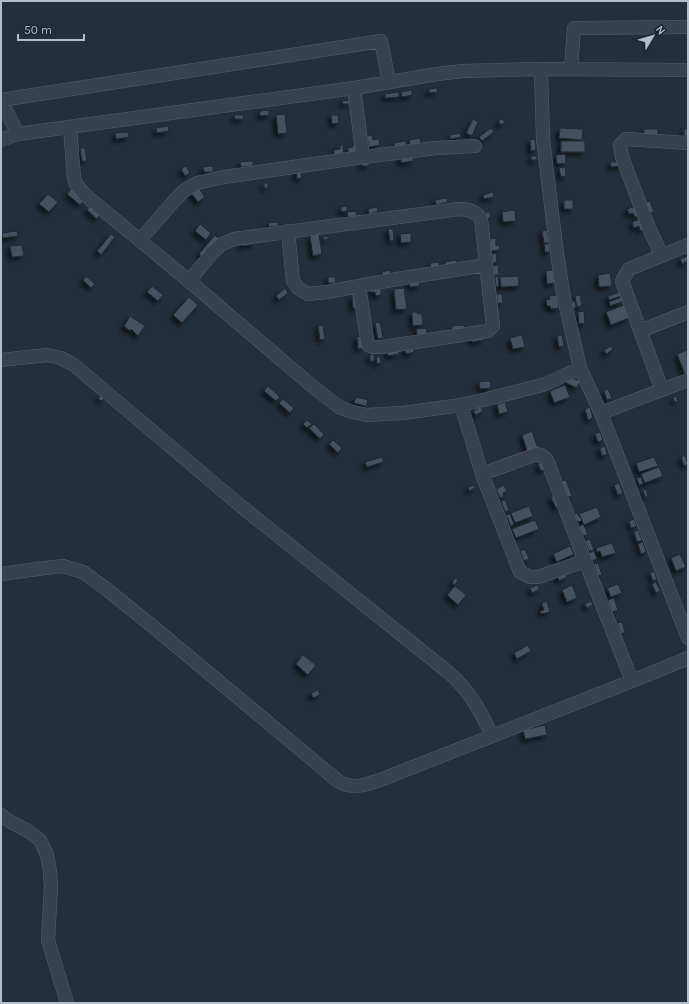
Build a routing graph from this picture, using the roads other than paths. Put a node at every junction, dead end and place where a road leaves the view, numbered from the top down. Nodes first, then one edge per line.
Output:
1 (688, 27) edge
2 (541, 69) junction
3 (571, 69) junction
4 (688, 70) edge
5 (389, 82) junction
6 (354, 88) junction
7 (1, 100) edge
8 (70, 127) junction
9 (18, 134) junction
10 (1, 140) edge
11 (688, 142) edge
12 (475, 146) dead end
13 (363, 157) junction
14 (288, 231) junction
15 (140, 240) junction
16 (688, 245) edge
17 (662, 256) junction
18 (486, 265) junction
19 (189, 280) junction
20 (359, 286) junction
21 (688, 312) edge
22 (640, 331) junction
23 (1, 360) edge
24 (580, 368) junction
25 (688, 380) edge
26 (662, 390) junction
27 (461, 405) junction
28 (600, 413) junction
29 (482, 474) junction
30 (585, 561) junction
31 (1, 574) edge
32 (688, 638) edge
33 (688, 658) edge
34 (632, 681) junction
35 (492, 736) junction
36 (1, 815) edge
37 (67, 1003) edge

1 - 3 street
2 - 3 street
2 - 5 street
2 - 24 street
3 - 4 street
5 - 6 street
5 - 7 street
6 - 8 street
6 - 13 street
7 - 9 street
8 - 9 street
8 - 15 street
9 - 10 street
11 - 17 street
12 - 13 street
13 - 15 street
14 - 18 street
14 - 19 street
14 - 20 street
15 - 19 street
16 - 17 street
17 - 22 street
18 - 20 street
18 - 20 street
19 - 27 street
21 - 22 street
22 - 26 street
23 - 35 street
24 - 27 street
24 - 28 street
25 - 26 street
26 - 28 street
27 - 29 street
28 - 32 street
29 - 30 street
29 - 30 street
30 - 34 street
31 - 35 street
33 - 34 street
34 - 35 street
36 - 37 street

